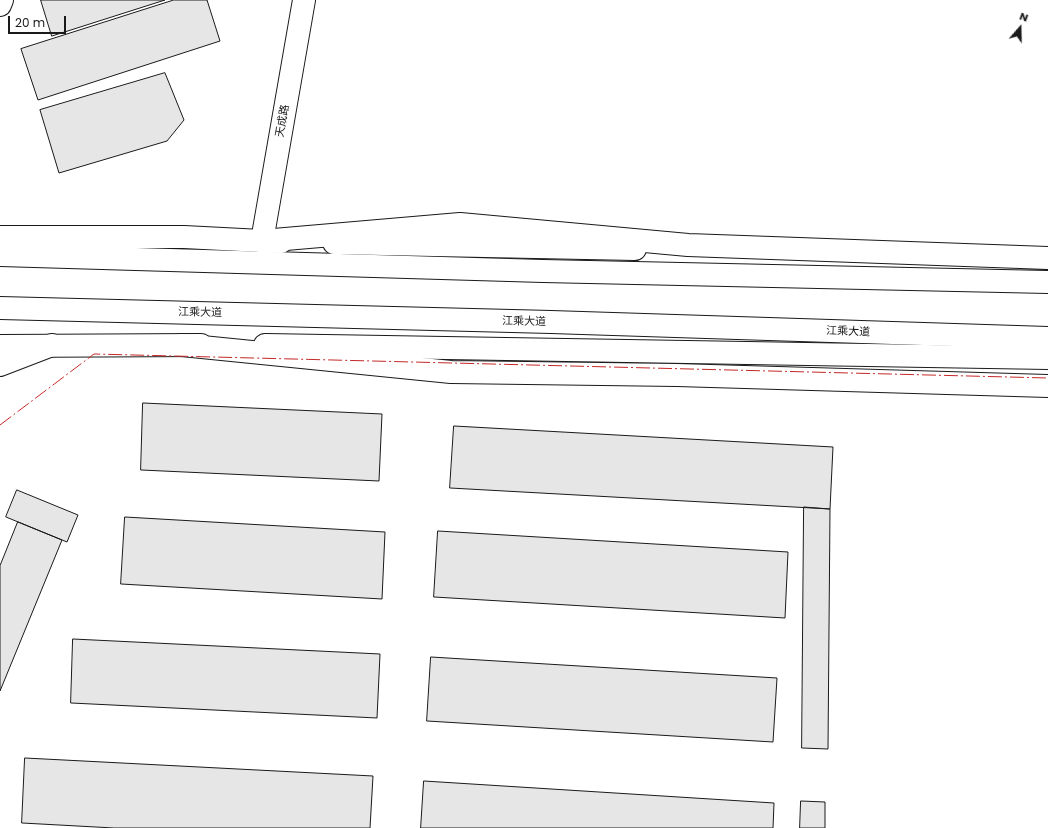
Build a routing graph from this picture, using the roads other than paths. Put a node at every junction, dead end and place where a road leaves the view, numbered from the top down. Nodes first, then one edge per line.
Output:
1 (2, 0) edge
2 (304, 0) edge
3 (0, 5) edge
4 (0, 237) edge
5 (262, 241) junction
6 (0, 255) edge
7 (1048, 258) edge
8 (1048, 266) edge
9 (1048, 282) edge
10 (0, 308) edge
11 (1048, 338) edge
12 (52, 345) junction
13 (182, 345) junction
14 (0, 346) edge
15 (1048, 358) edge
16 (0, 365) edge
17 (1048, 386) edge

1 - 3 main road
2 - 5 main road, 天成路
4 - 5 main road
5 - 7 main road
5 - 8 main road
6 - 9 main road
10 - 11 main road, 江乘大道
12 - 13 main road
12 - 14 main road
12 - 16 main road
13 - 15 main road
13 - 17 main road

